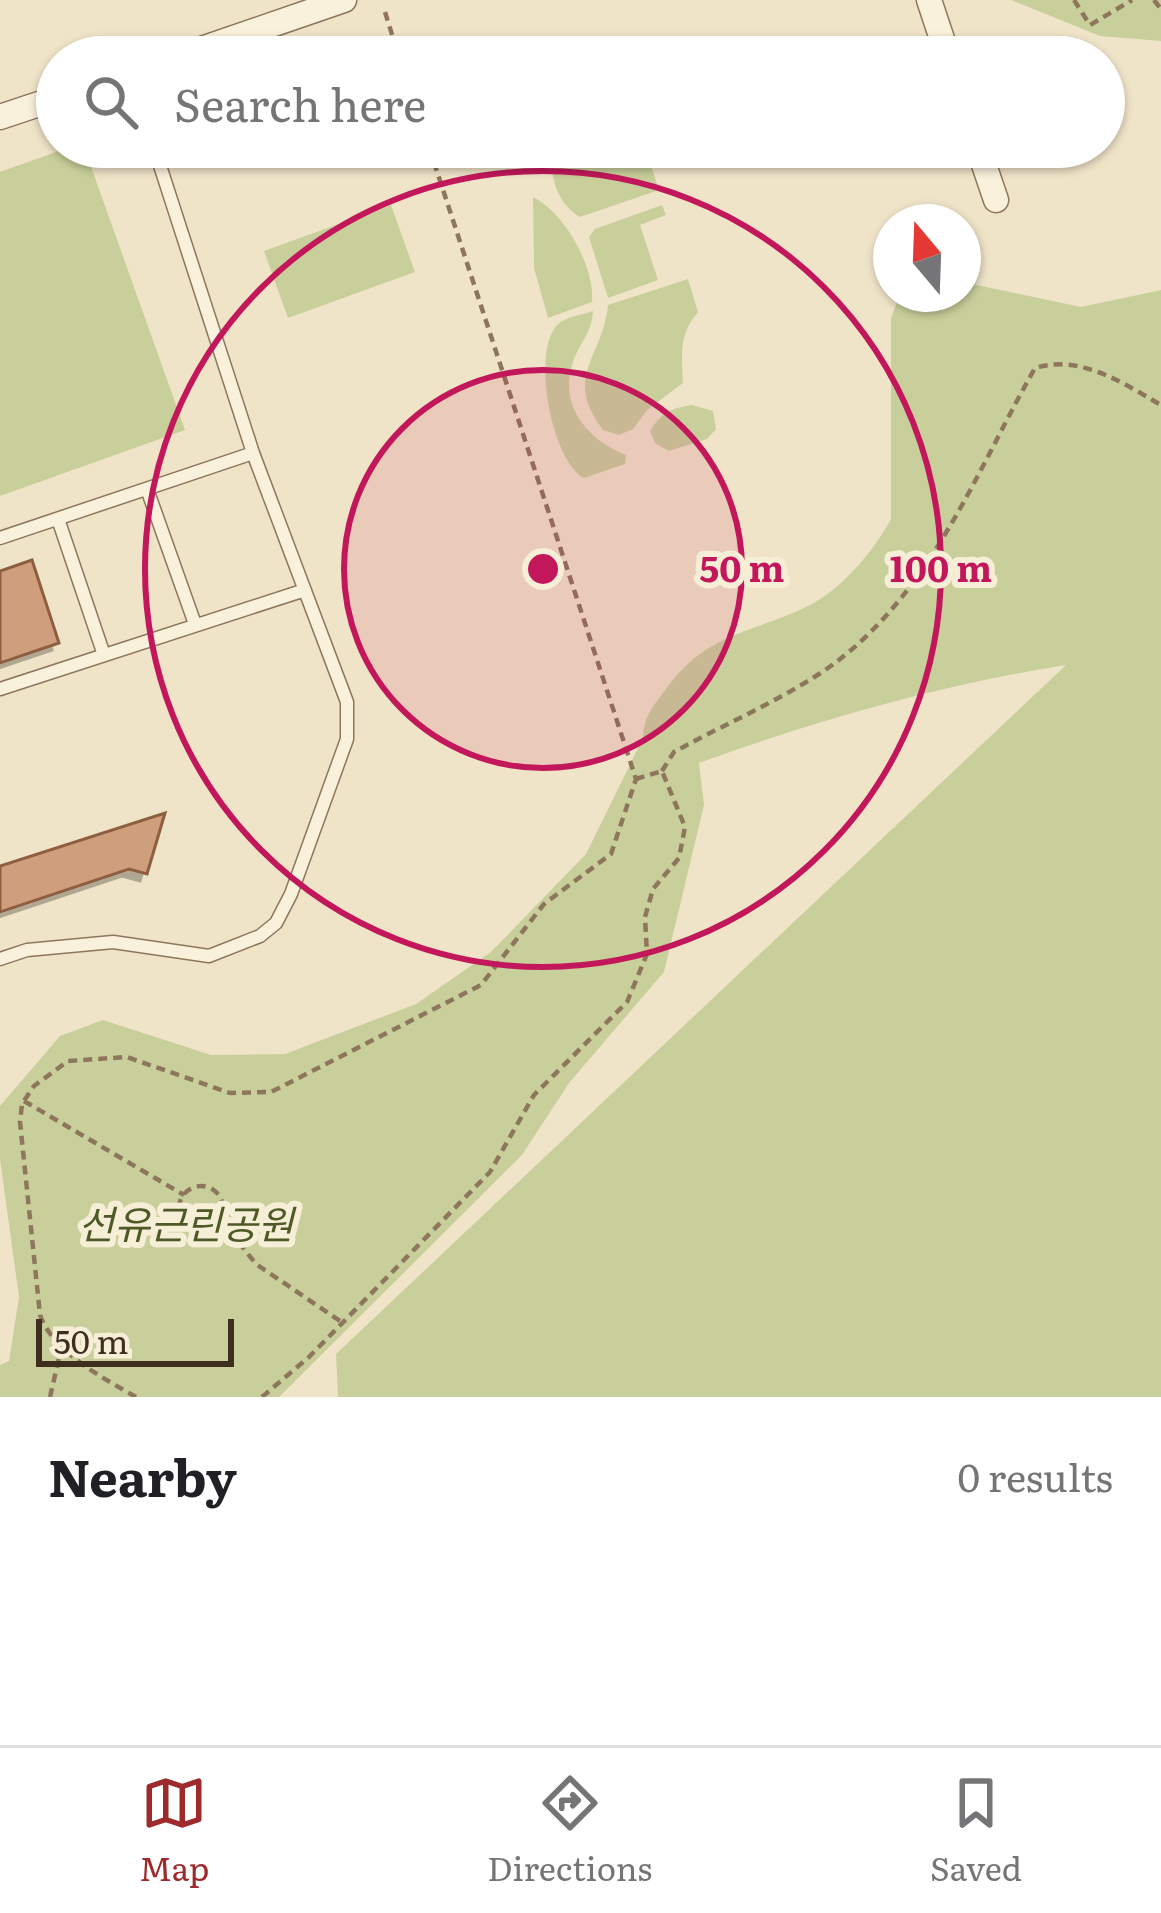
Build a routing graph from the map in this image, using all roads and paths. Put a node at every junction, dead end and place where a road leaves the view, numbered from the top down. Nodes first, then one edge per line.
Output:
1 (344, 0) edge
2 (929, 0) edge
3 (1074, 0) edge
4 (1132, 0) edge
5 (1154, 0) edge
6 (1161, 9) edge
7 (385, 12) dead end
8 (239, 36) edge
9 (392, 36) edge
10 (941, 36) edge
11 (36, 105) edge
12 (0, 117) edge
13 (161, 168) edge
14 (436, 168) edge
15 (985, 168) edge
16 (996, 200) dead end
17 (1161, 405) edge
18 (253, 453) junction
19 (147, 489) junction
20 (58, 519) junction
21 (0, 538) edge
22 (305, 590) junction
23 (195, 624) junction
24 (104, 655) junction
25 (0, 689) edge
26 (662, 770) junction
27 (636, 779) junction
28 (0, 959) edge
29 (24, 1101) junction
30 (184, 1195) junction
31 (220, 1219) junction
32 (340, 1321) junction
33 (62, 1343) junction
34 (50, 1397) edge
35 (136, 1397) edge
36 (262, 1397) edge

1 - 8 street
2 - 10 street
3 - 4 path
5 - 6 path
7 - 9 path
11 - 12 street
13 - 18 lane
14 - 27 path
15 - 16 street
17 - 26 path
18 - 19 lane
18 - 22 lane
19 - 20 lane
19 - 23 lane
20 - 21 lane
20 - 24 lane
22 - 23 lane
22 - 28 lane
23 - 24 lane
24 - 25 lane
26 - 27 path
26 - 32 path
27 - 29 path
29 - 30 path
29 - 33 path
30 - 31 path
30 - 31 path
31 - 32 path
32 - 36 path
33 - 34 path
33 - 35 path

